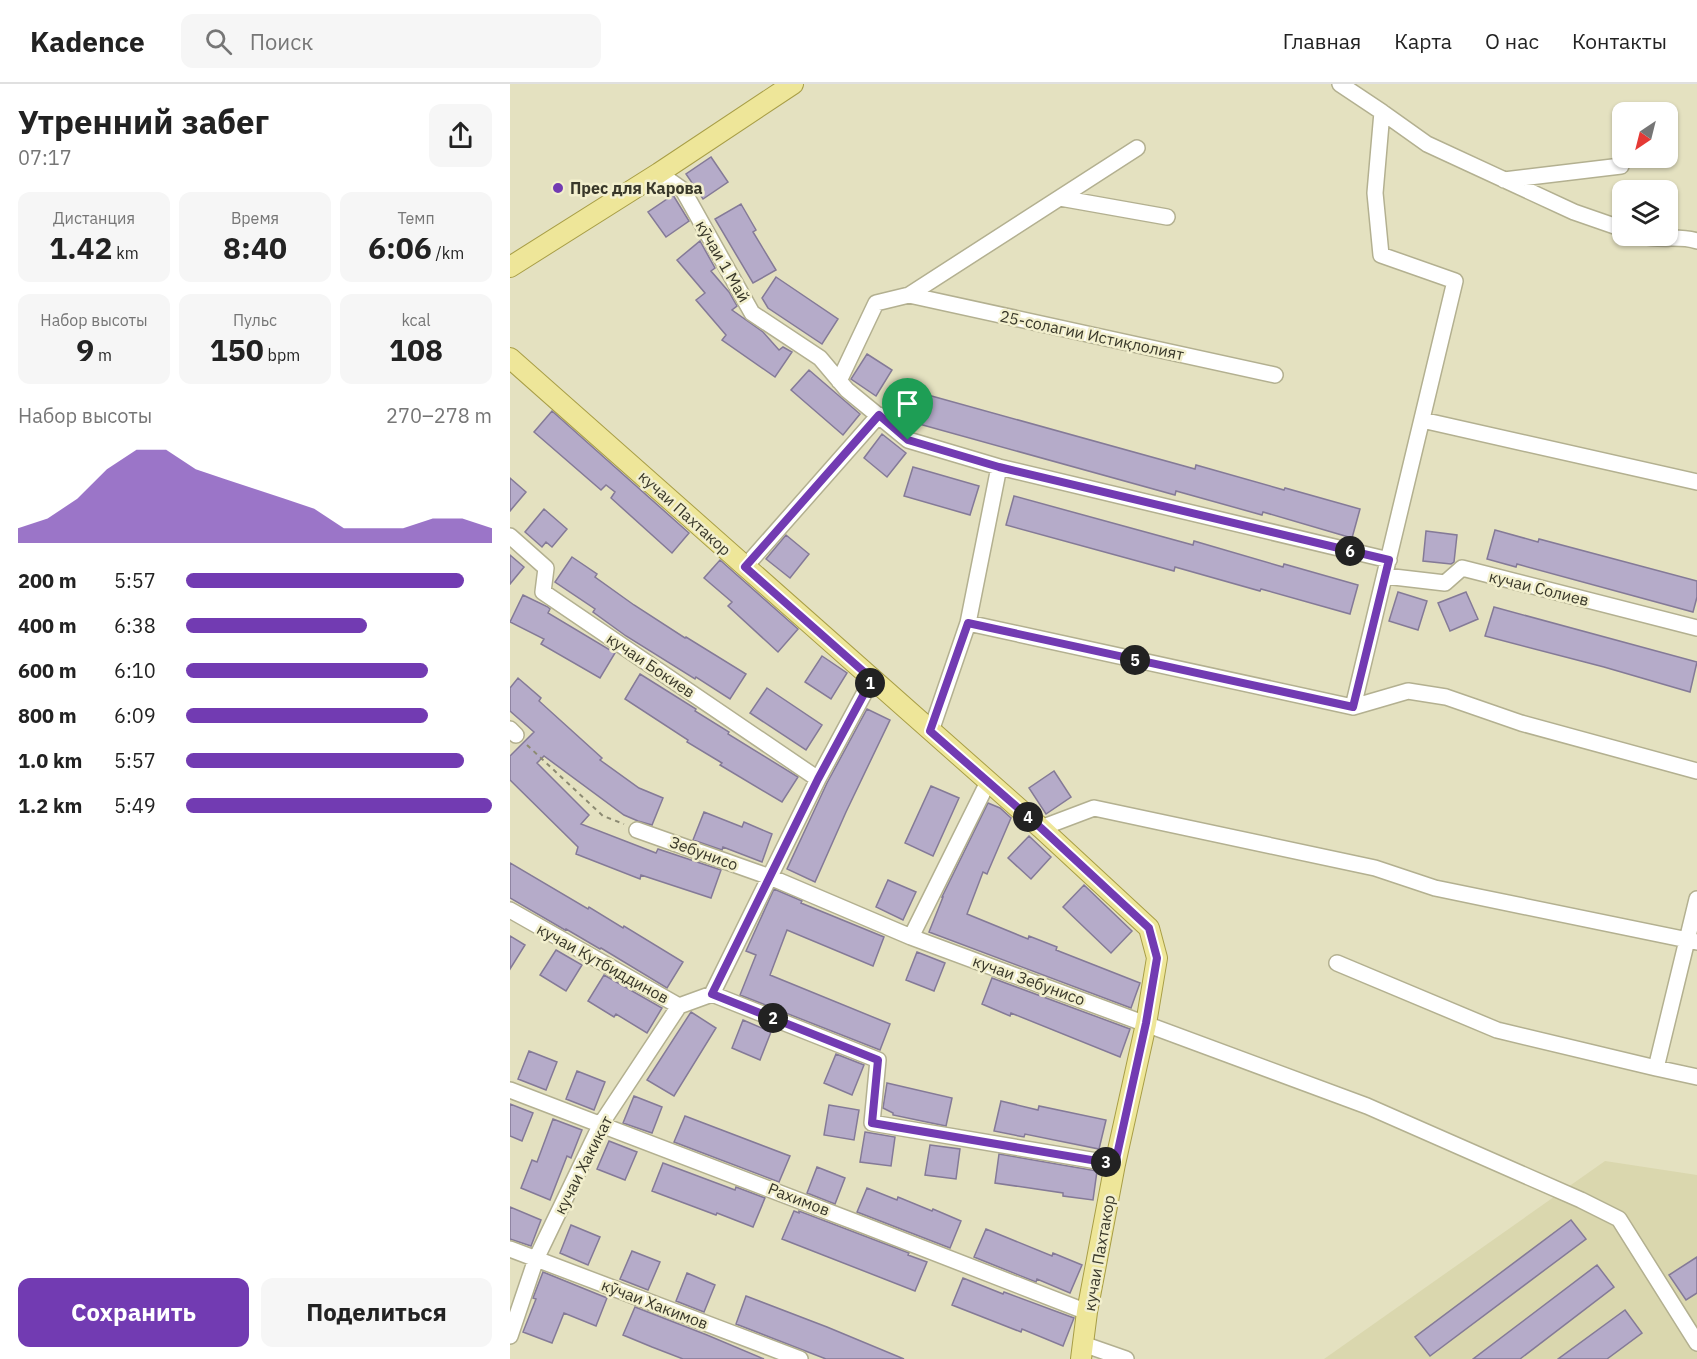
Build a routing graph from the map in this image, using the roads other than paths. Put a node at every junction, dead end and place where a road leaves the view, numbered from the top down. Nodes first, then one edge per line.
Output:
1 (793, 84) edge
2 (1340, 84) edge
3 (1382, 112) junction
4 (1137, 148) dead end
5 (1612, 167) edge
6 (659, 173) junction
7 (1504, 180) junction
8 (1060, 198) junction
9 (1167, 217) dead end
10 (1612, 225) edge
11 (1693, 236) edge
12 (1678, 237) edge
13 (510, 267) edge
14 (909, 295) junction
15 (510, 358) edge
16 (1275, 375) dead end
17 (839, 381) junction
18 (879, 415) junction
19 (1422, 420) junction
20 (999, 467) junction
21 (1697, 482) edge
22 (510, 536) edge
23 (1389, 560) junction
24 (745, 567) junction
25 (1385, 576) junction
26 (968, 623) junction
27 (1697, 628) edge
28 (872, 679) junction
29 (1353, 707) junction
30 (930, 731) junction
31 (1697, 771) edge
32 (818, 779) junction
33 (988, 782) junction
34 (1041, 828) junction
35 (638, 830) road end
36 (770, 877) junction
37 (1697, 899) edge
38 (510, 910) edge
39 (911, 937) junction
40 (1692, 941) edge
41 (1337, 963) dead end
42 (712, 994) junction
43 (679, 1006) junction
44 (1146, 1023) junction
45 (1656, 1068) junction
46 (1697, 1077) edge
47 (510, 1090) edge
48 (601, 1124) junction
49 (1115, 1164) junction
50 (510, 1249) edge
51 (536, 1259) junction
52 (1087, 1312) junction
53 (510, 1336) edge
54 (1697, 1343) edge
55 (1082, 1352) edge
56 (800, 1359) edge
57 (1126, 1359) edge

1 - 6 main road
2 - 3 street
3 - 7 street
3 - 19 street
4 - 8 street, 25-солагии Истиқлолият
5 - 7 street
6 - 13 main road
6 - 17 street, кӯчаи 1 Май
7 - 10 street
8 - 9 street
8 - 14 street, 25-солагии Истиқлолият
11 - 12 street
14 - 16 street, 25-солагии Истиқлолият
14 - 17 street, 25-солагии Истиқлолият
15 - 24 main road, кучаи Пахтакор
17 - 18 street, кӯчаи 1 Май
18 - 20 street, кӯчаи 1 Май
18 - 24 street
19 - 21 street
19 - 23 street
20 - 23 street, кӯчаи 1 Май
20 - 26 street
22 - 32 street, кучаи Бокиев
23 - 25 street
24 - 28 main road, кучаи Пахтакор
25 - 27 street, кучаи Солиев
25 - 29 street
26 - 29 street
26 - 30 street
28 - 30 main road, кучаи Пахтакор
28 - 32 street
29 - 31 street
30 - 33 main road, кучаи Пахтакор
32 - 36 street
33 - 34 main road, кучаи Пахтакор
33 - 39 street
34 - 40 street
34 - 44 main road, кучаи Пахтакор
35 - 36 street, Зебунисо
36 - 39 street, кучаи Зебунисо
36 - 42 street
37 - 40 street
38 - 43 street, кучаи Кутбиддинов
39 - 44 street, кучаи Зебунисо
40 - 45 street
41 - 45 street
42 - 43 street, кучаи Кутбиддинов
42 - 49 street
43 - 48 street, кучаи Хакикат
44 - 49 main road, кучаи Пахтакор
44 - 54 street, кучаи Зебунисо
45 - 46 street
47 - 48 street, Рахимов
48 - 51 street, кучаи Хакикат
48 - 52 street, Рахимов
49 - 52 main road, кучаи Пахтакор
50 - 51 street, кӯчаи Хакимов
51 - 53 street, кучаи Хакикат
51 - 56 street, кӯчаи Хакимов
52 - 55 main road, кучаи Пахтакор
55 - 57 street

